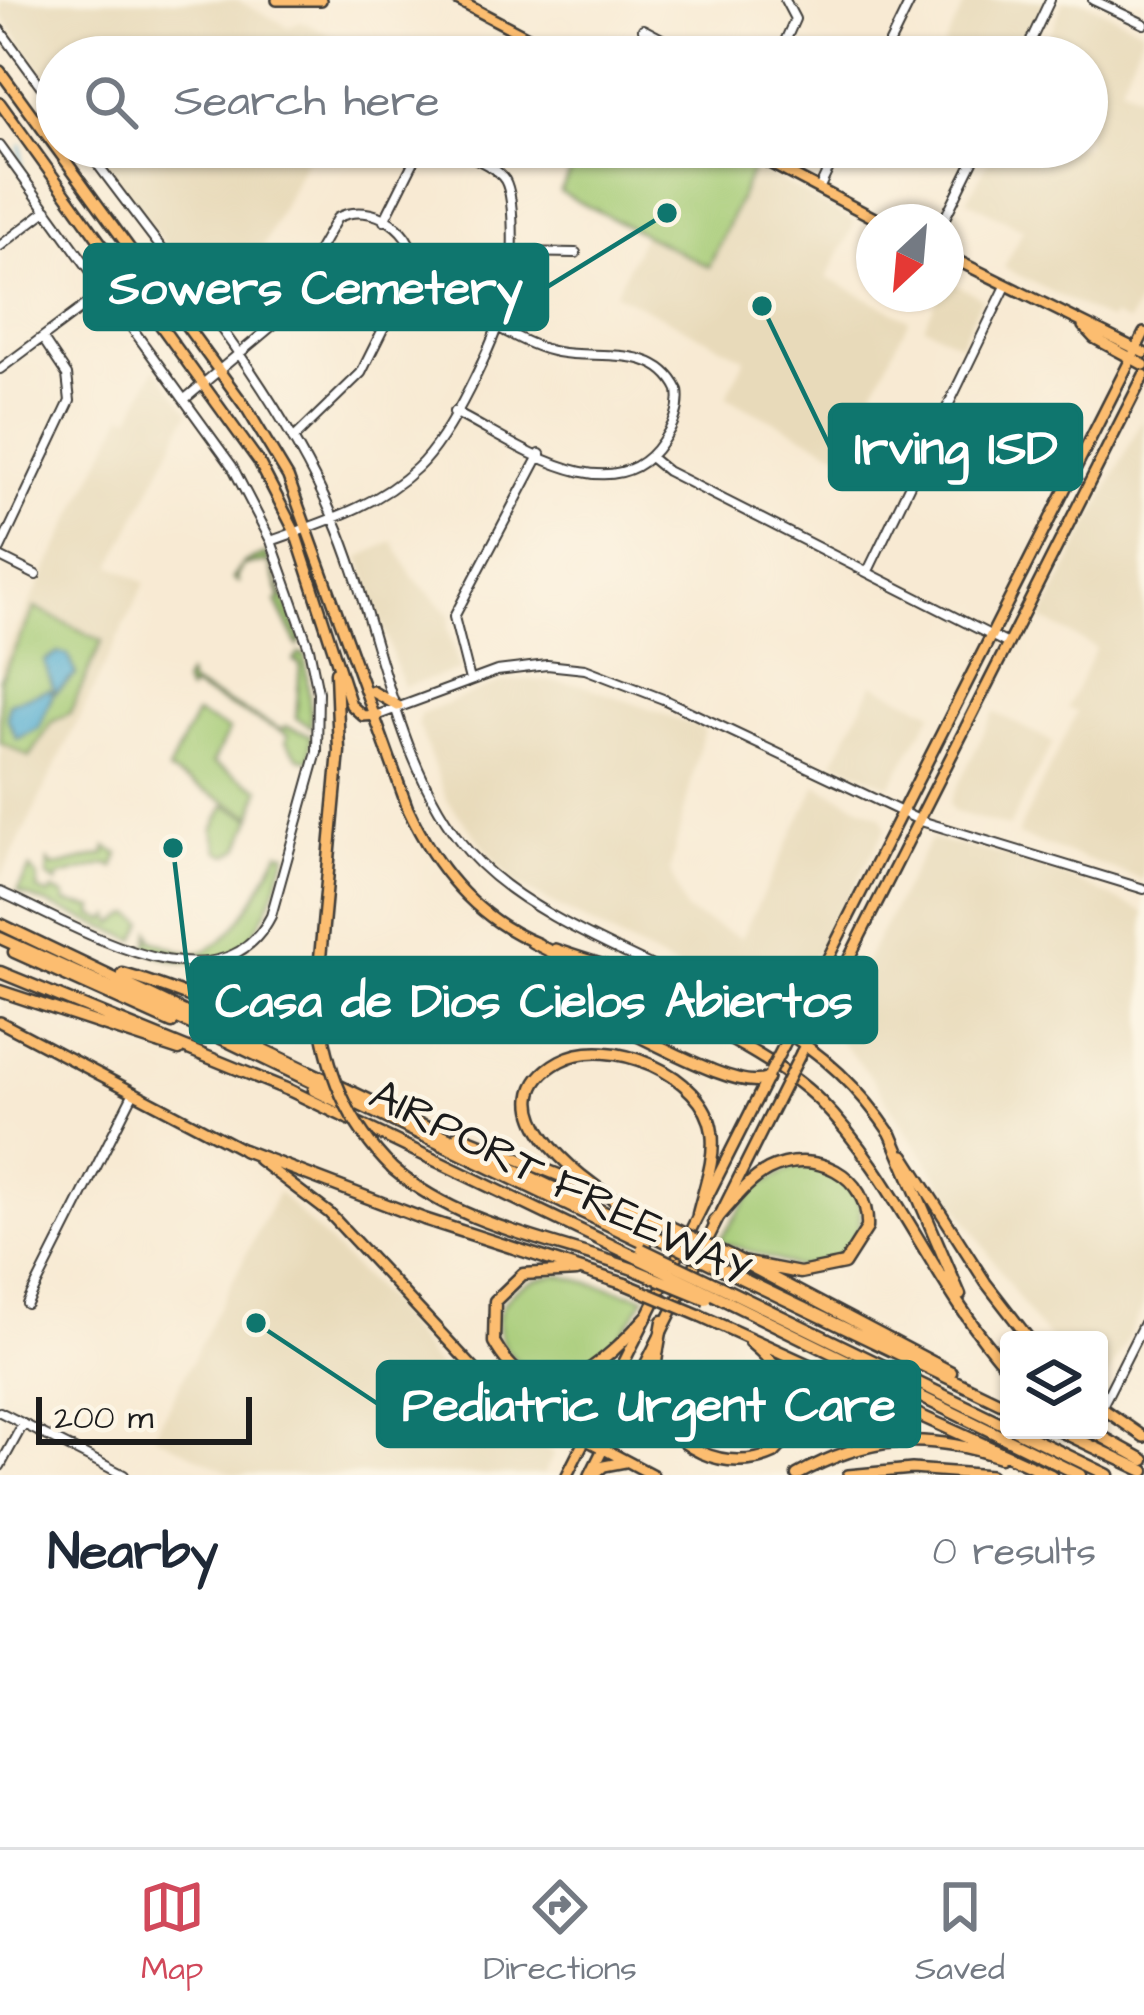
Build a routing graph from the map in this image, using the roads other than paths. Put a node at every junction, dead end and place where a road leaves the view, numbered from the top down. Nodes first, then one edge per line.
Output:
1 (278, 0) edge
2 (320, 0) edge
3 (457, 0) edge
4 (784, 0) edge
5 (911, 0) edge
6 (1050, 0) edge
7 (1093, 0) edge
8 (1144, 24) edge
9 (643, 29) dead end
10 (0, 30) edge
11 (526, 36) edge
12 (656, 36) edge
13 (788, 36) edge
14 (893, 36) edge
15 (1033, 36) edge
16 (0, 71) edge
17 (36, 79) edge
18 (0, 103) edge
19 (36, 120) edge
20 (0, 146) edge
21 (36, 152) edge
22 (48, 168) edge
23 (71, 168) edge
24 (100, 168) edge
25 (410, 168) edge
26 (484, 168) edge
27 (779, 168) edge
28 (829, 168) edge
29 (970, 168) edge
30 (819, 189) junction
31 (952, 204) edge
32 (856, 208) edge
33 (47, 210) junction
34 (384, 221) junction
35 (0, 246) edge
36 (511, 252) junction
37 (575, 253) dead end
38 (964, 264) edge
39 (1006, 286) junction
40 (106, 290) junction
41 (495, 326) junction
42 (1144, 333) edge
43 (43, 339) junction
44 (1137, 354) edge
45 (239, 358) junction
46 (1144, 365) edge
47 (0, 369) edge
48 (220, 372) junction
49 (1144, 375) edge
50 (207, 382) junction
51 (1144, 393) edge
52 (186, 398) junction
53 (1127, 411) junction
54 (454, 412) junction
55 (293, 439) junction
56 (540, 454) junction
57 (650, 457) junction
58 (334, 519) junction
59 (310, 526) junction
60 (295, 532) junction
61 (271, 541) junction
62 (0, 553) edge
63 (867, 572) junction
64 (36, 575) dead end
65 (993, 636) junction
66 (1008, 644) junction
67 (336, 672) junction
68 (470, 680) junction
69 (368, 687) junction
70 (398, 706) junction
71 (378, 715) junction
72 (903, 813) junction
73 (920, 820) junction
74 (1144, 889) edge
75 (0, 892) edge
76 (0, 924) edge
77 (532, 942) junction
78 (0, 946) edge
79 (88, 964) junction
80 (0, 972) edge
81 (0, 991) edge
82 (736, 1007) junction
83 (0, 1022) edge
84 (787, 1039) junction
85 (807, 1042) junction
86 (212, 1057) junction
87 (769, 1075) junction
88 (134, 1092) junction
89 (426, 1126) junction
90 (891, 1135) junction
91 (243, 1150) junction
92 (617, 1201) junction
93 (698, 1214) junction
94 (714, 1222) junction
95 (642, 1251) junction
96 (743, 1262) junction
97 (598, 1274) junction
98 (716, 1286) junction
99 (27, 1304) dead end
100 (648, 1315) junction
101 (663, 1322) junction
102 (1144, 1323) edge
103 (732, 1330) junction
104 (977, 1330) junction
105 (1023, 1331) edge
106 (1000, 1359) edge
107 (1108, 1392) edge
108 (990, 1398) junction
109 (1000, 1403) edge
110 (0, 1412) edge
111 (1108, 1412) edge
112 (1000, 1421) edge
113 (23, 1424) junction
114 (1144, 1437) edge
115 (1037, 1439) edge
116 (1049, 1439) edge
117 (1077, 1439) edge
118 (1106, 1439) edge
119 (585, 1441) junction
120 (602, 1449) junction
121 (1144, 1460) edge
122 (627, 1462) junction
123 (0, 1466) edge
124 (1144, 1471) edge
125 (124, 1475) edge
126 (567, 1475) edge
127 (591, 1475) edge
128 (652, 1475) edge
129 (797, 1475) edge
130 (848, 1475) edge
131 (991, 1475) edge
132 (1048, 1475) edge
133 (1080, 1475) edge
134 (1108, 1475) edge
135 (1123, 1475) edge

1 - 2 main road
3 - 11 main road
4 - 13 street
5 - 14 street
6 - 15 street
7 - 8 street
9 - 12 street
10 - 17 street
16 - 19 main road
18 - 21 main road
20 - 33 street
22 - 50 main road
23 - 48 main road
24 - 45 street
25 - 34 street
26 - 36 street
27 - 30 main road
28 - 30 street
29 - 31 street
30 - 32 main road
33 - 35 street
33 - 40 street
34 - 45 street
34 - 55 street
36 - 37 street
36 - 41 street
38 - 39 main road
39 - 44 main road
39 - 63 street
40 - 43 street
40 - 52 street
41 - 54 street
41 - 57 street
42 - 44 main road
43 - 47 street
43 - 62 street
44 - 46 main road
44 - 65 main road
45 - 48 street
45 - 55 street
48 - 50 street
48 - 59 main road
49 - 53 main road
50 - 52 street
50 - 60 main road
51 - 53 main road
52 - 61 street
53 - 66 main road
54 - 56 street
54 - 58 street
55 - 58 street
56 - 57 street
56 - 68 street
57 - 63 street
58 - 59 street
58 - 70 street
59 - 60 street
59 - 69 main road
60 - 61 street
60 - 67 main road
61 - 75 street
62 - 64 street
63 - 65 street
65 - 66 street
65 - 72 main road
66 - 73 main road
67 - 71 main road
67 - 95 highway, bridge
68 - 70 street
68 - 72 street
69 - 70 main road
69 - 71 main road
70 - 71 street
70 - 82 street
71 - 77 main road
72 - 73 street
72 - 84 main road
73 - 74 street
73 - 85 main road
76 - 79 highway, AIRPORT FREEWAY
77 - 82 main road
77 - 104 highway
78 - 95 highway
78 - 95 highway
79 - 87 highway
79 - 89 highway, AIRPORT FREEWAY
80 - 86 highway, AIRPORT FREEWAY
81 - 86 highway
82 - 84 main road
83 - 88 main road
84 - 85 main road
84 - 87 main road, bridge
85 - 90 main road
85 - 94 main road, bridge
86 - 95 highway, AIRPORT FREEWAY
87 - 93 main road
88 - 91 main road
88 - 99 street
89 - 92 highway
89 - 95 highway, AIRPORT FREEWAY
90 - 104 highway
90 - 105 main road
91 - 97 highway
91 - 119 main road
92 - 93 highway
92 - 96 highway, bridge
93 - 100 main road
94 - 96 highway
94 - 101 main road
95 - 98 highway, bridge
95 - 98 highway, AIRPORT FREEWAY, bridge
96 - 108 highway
97 - 100 highway
97 - 103 highway, bridge
98 - 108 highway, AIRPORT FREEWAY
98 - 112 highway
98 - 133 highway, AIRPORT FREEWAY
100 - 119 main road
101 - 103 highway
101 - 120 main road
102 - 107 street
103 - 132 highway
104 - 106 highway
108 - 109 highway, AIRPORT FREEWAY
110 - 113 street
111 - 114 main road
113 - 123 street
113 - 125 street
115 - 134 highway
116 - 135 highway
117 - 124 highway
118 - 121 highway
119 - 120 main road
119 - 126 main road
120 - 122 main road
120 - 127 main road
122 - 127 main road
122 - 128 main road
129 - 132 highway
130 - 131 main road

